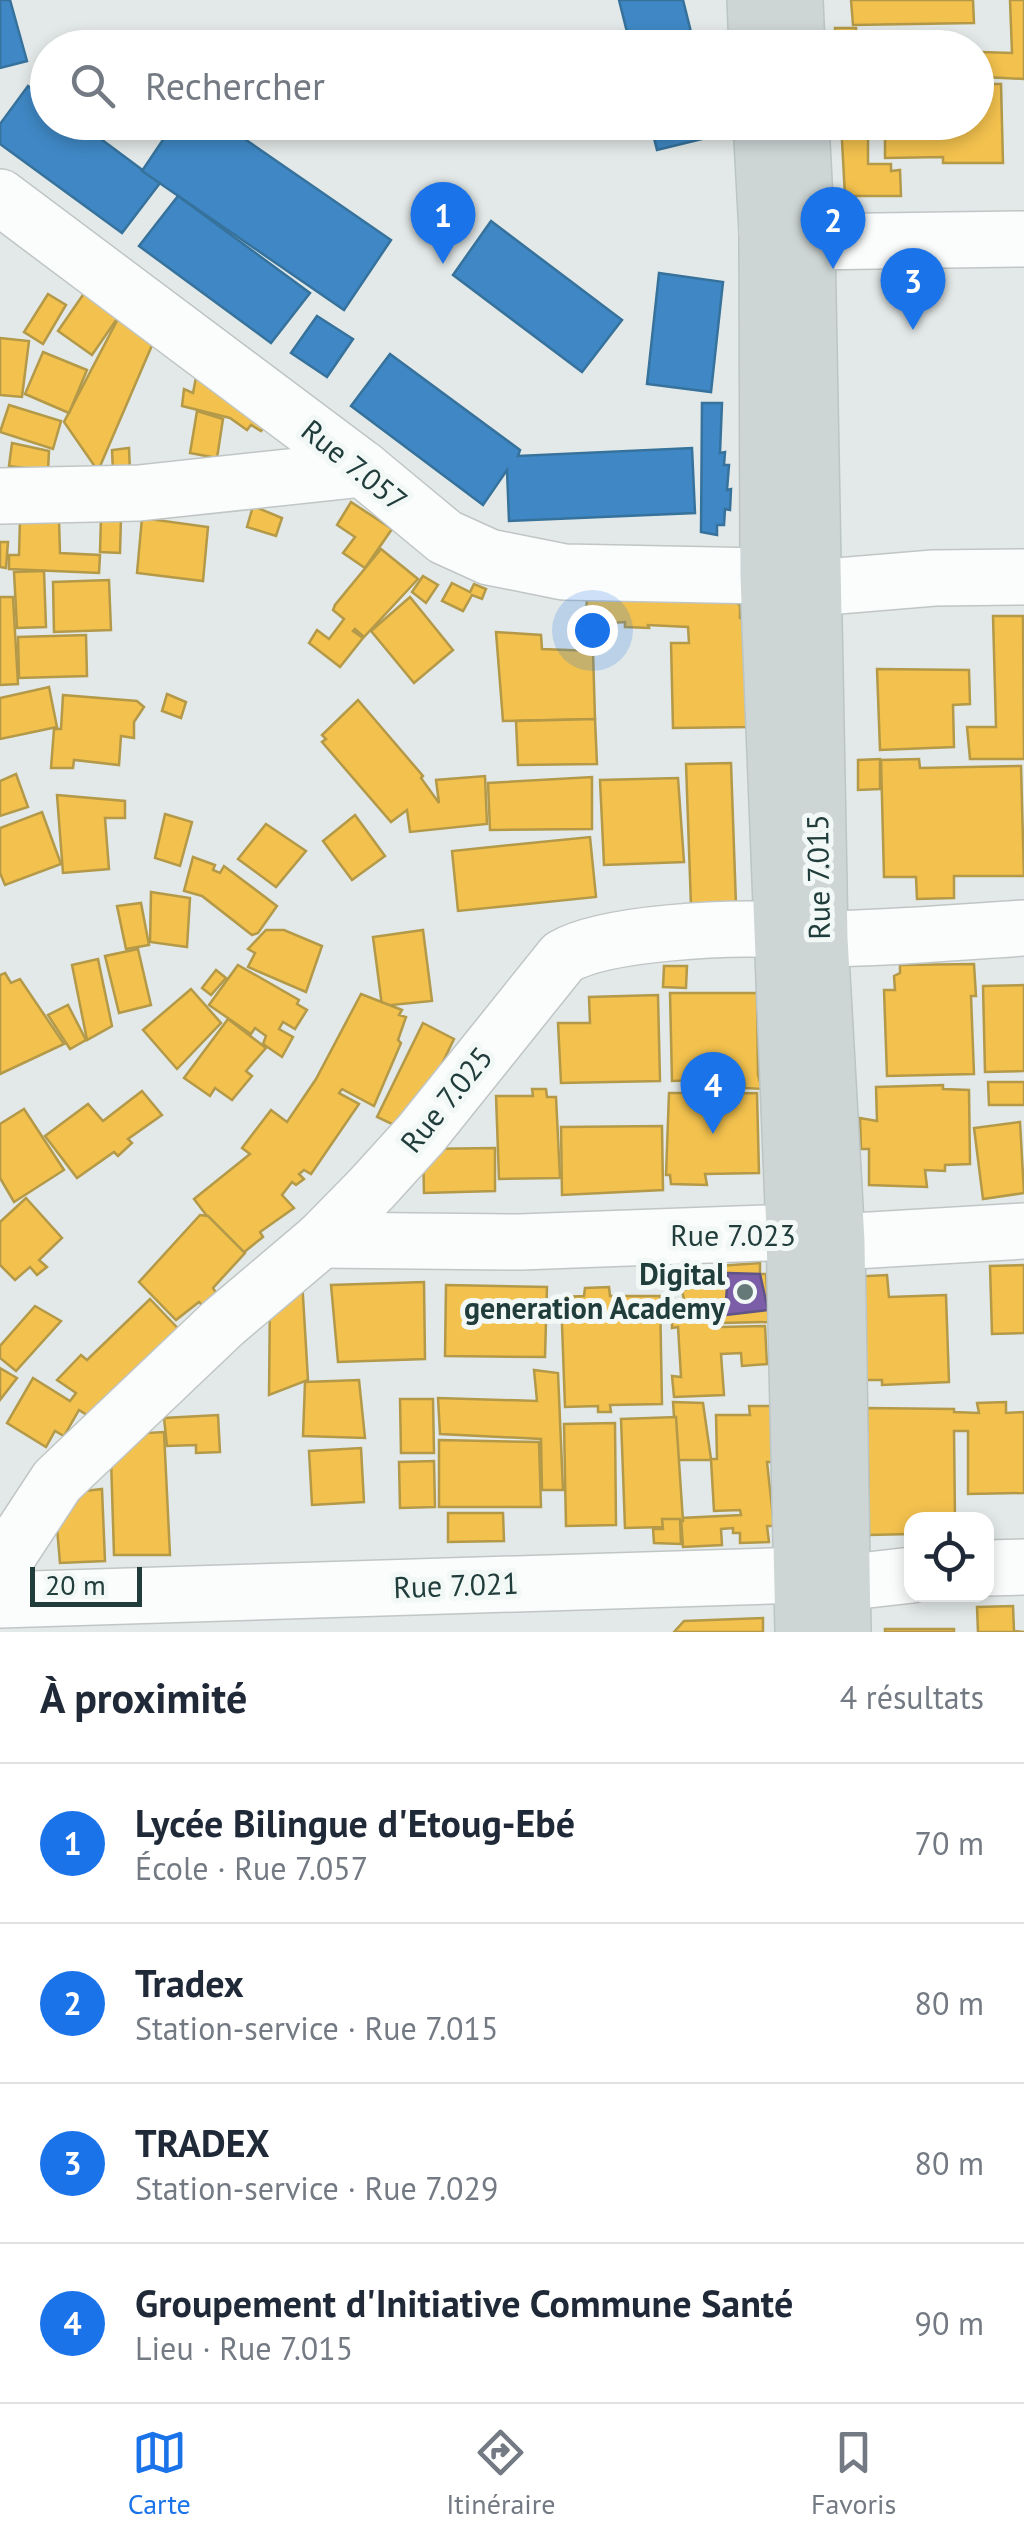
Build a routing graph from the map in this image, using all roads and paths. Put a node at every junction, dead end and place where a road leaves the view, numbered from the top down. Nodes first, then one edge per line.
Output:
1 (755, 0) edge
2 (795, 0) edge
3 (756, 30) edge
4 (796, 30) edge
5 (765, 140) edge
6 (799, 140) edge
7 (0, 197) edge
8 (787, 237) junction
9 (1024, 239) edge
10 (363, 468) junction
11 (0, 496) edge
12 (1024, 577) edge
13 (791, 582) junction
14 (1024, 928) edge
15 (801, 934) junction
16 (1024, 1230) edge
17 (815, 1237) junction
18 (321, 1240) junction
19 (1024, 1567) edge
20 (0, 1568) edge
21 (994, 1568) edge
22 (904, 1578) edge
23 (829, 1597) edge
24 (0, 1600) edge
25 (803, 1632) edge

1 - 3 main road
2 - 4 main road
5 - 8 main road, Rue 7.015
6 - 8 main road, Rue 7.015
7 - 10 street, Rue 7.057
8 - 9 street
8 - 13 main road, Rue 7.015
10 - 11 street
10 - 13 street, Rue 7.057
12 - 13 street, Rue 7.057
13 - 15 main road, Rue 7.015
14 - 15 street, Rue 7.025
15 - 17 main road, Rue 7.015
15 - 18 street, Rue 7.025
16 - 17 street, Rue 7.023
17 - 18 street, Rue 7.023
17 - 23 main road, Rue 7.015
18 - 20 street, Rue 7.025
19 - 21 street
22 - 23 street, Rue 7.021
23 - 24 street, Rue 7.021
23 - 25 main road, Rue 7.015

